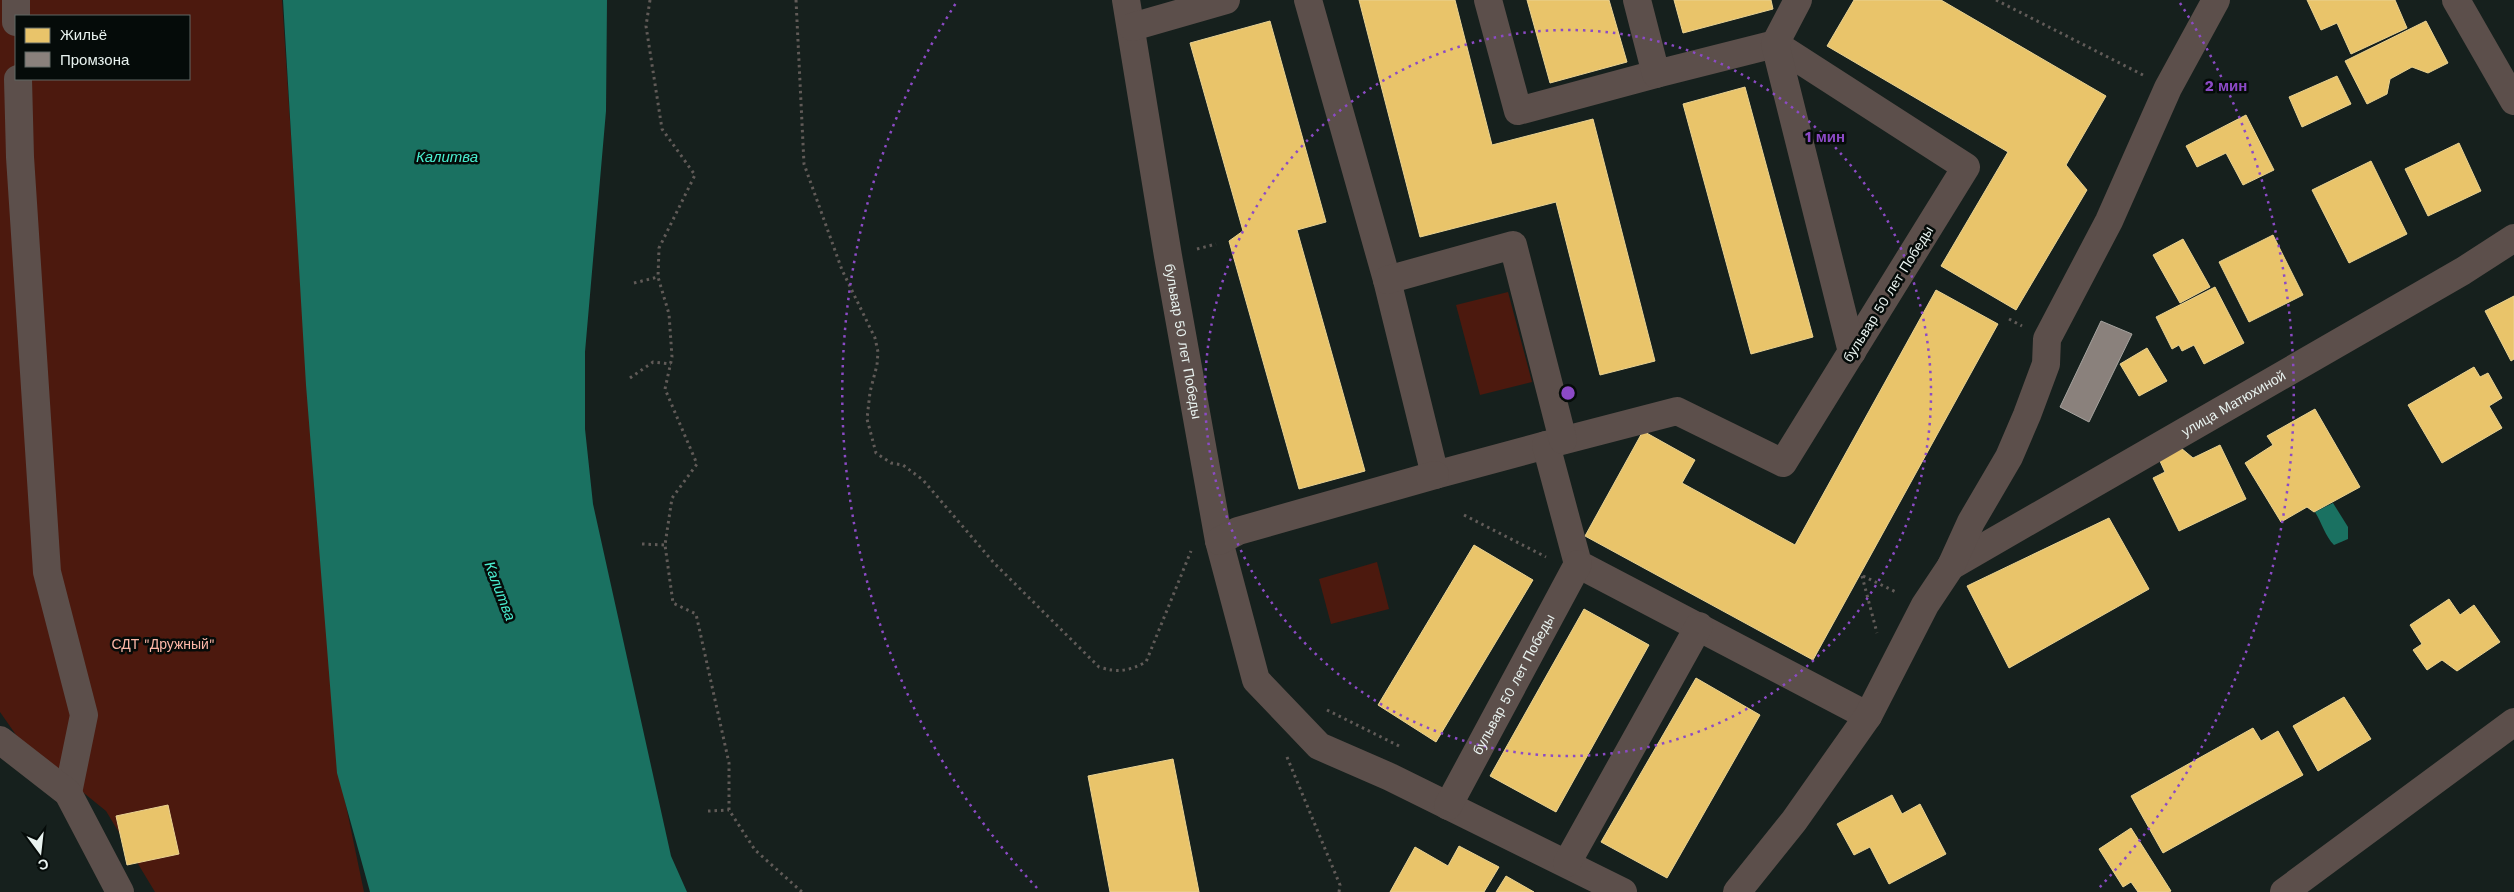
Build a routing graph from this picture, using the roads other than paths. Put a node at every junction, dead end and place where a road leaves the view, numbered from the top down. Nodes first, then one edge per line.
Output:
1 (16, 0) edge
2 (1126, 0) edge
3 (1226, 0) edge
4 (1308, 0) edge
5 (1488, 0) edge
6 (1637, 0) edge
7 (1798, 0) edge
8 (2216, 0) edge
9 (2456, 0) edge
10 (16, 15) edge
11 (1132, 27) junction
12 (1775, 44) junction
13 (1656, 74) junction
14 (18, 80) edge
15 (2514, 102) edge
16 (2514, 238) edge
17 (1387, 280) junction
18 (1852, 352) junction
19 (1555, 442) junction
20 (1435, 474) junction
21 (1207, 542) junction
22 (1951, 566) junction
23 (1576, 567) junction
24 (1699, 626) junction
25 (1868, 716) junction
26 (2514, 722) edge
27 (0, 740) edge
28 (68, 793) junction
29 (1448, 806) junction
30 (1566, 863) junction
31 (120, 892) edge
32 (1623, 892) edge
33 (1737, 892) edge
34 (2284, 892) edge

1 - 10 street
2 - 11 street, бульвар 50 лет Победы
3 - 11 street
4 - 17 street
5 - 13 street
6 - 13 street
7 - 12 street
8 - 22 street
9 - 15 street
11 - 21 street, бульвар 50 лет Победы
12 - 13 street
12 - 18 street
12 - 18 street, бульвар 50 лет Победы
14 - 28 street
16 - 22 street, улица Матюхиной
17 - 19 street
17 - 20 street
18 - 19 street, бульвар 50 лет Победы
19 - 20 street
19 - 23 street
20 - 21 street
21 - 29 street, бульвар 50 лет Победы
22 - 25 street
23 - 24 street
23 - 29 street, бульвар 50 лет Победы
24 - 25 street
24 - 30 street
25 - 33 street
26 - 34 street
27 - 28 street
28 - 31 street
29 - 30 street
30 - 32 street

